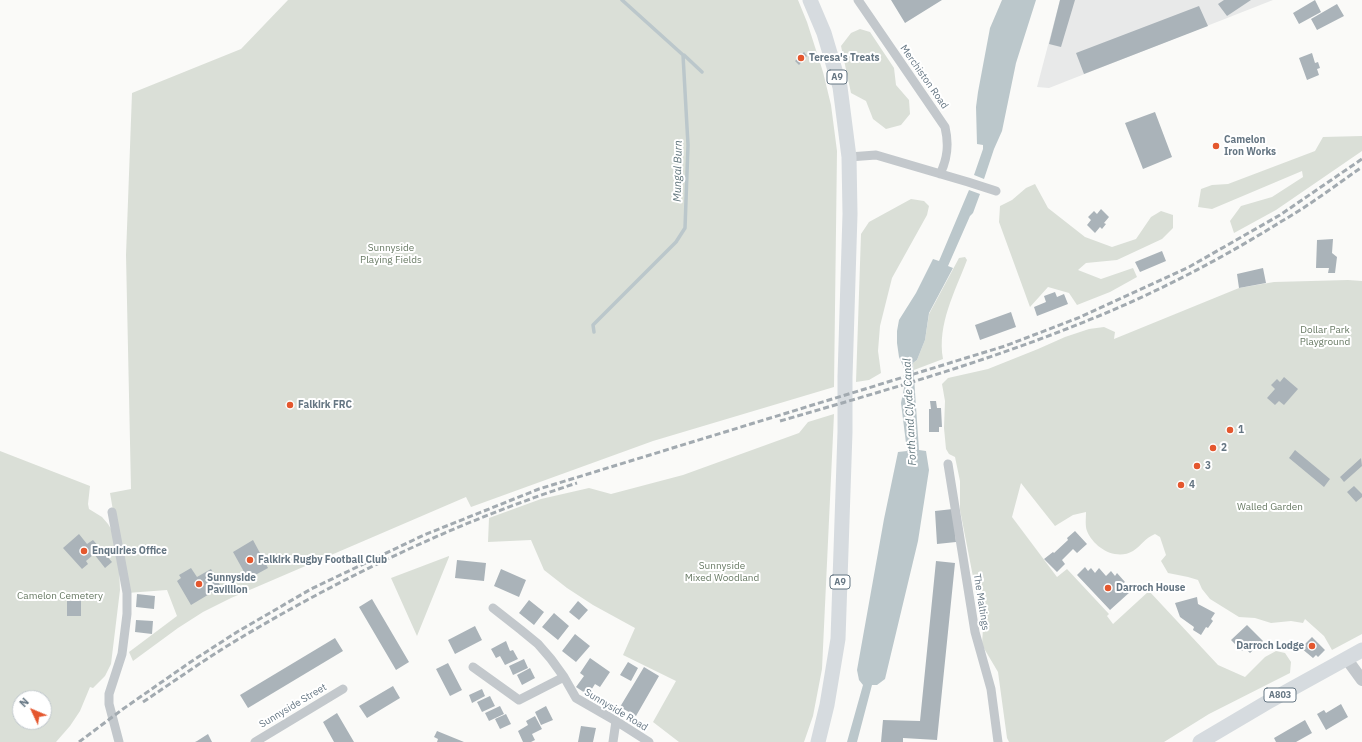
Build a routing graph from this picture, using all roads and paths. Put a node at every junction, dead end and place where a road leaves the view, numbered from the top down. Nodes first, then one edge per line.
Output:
1 (810, 0) edge
2 (858, 0) edge
3 (849, 157) junction
4 (940, 174) junction
5 (996, 191) dead end
6 (948, 464) dead end
7 (112, 512) dead end
8 (493, 608) dead end
9 (1362, 650) edge
10 (1346, 658) junction
11 (473, 667) dead end
12 (564, 677) junction
13 (1362, 680) edge
14 (343, 689) dead end
15 (616, 721) junction
16 (119, 742) edge
17 (255, 742) edge
18 (613, 742) edge
19 (649, 742) edge
20 (818, 742) edge
21 (998, 742) edge
22 (1200, 742) edge

1 - 3 main road, A9
2 - 4 street, Merchiston Road
3 - 4 street
3 - 20 main road, A9
4 - 5 street
6 - 21 street, The Maltings
7 - 16 street
8 - 12 street, Sunnyside Road
9 - 10 main road, A803
10 - 13 street
10 - 22 main road, A803
11 - 12 street
12 - 15 street, Sunnyside Road
14 - 17 street, Sunnyside Street
15 - 18 street
15 - 19 street, Sunnyside Road

